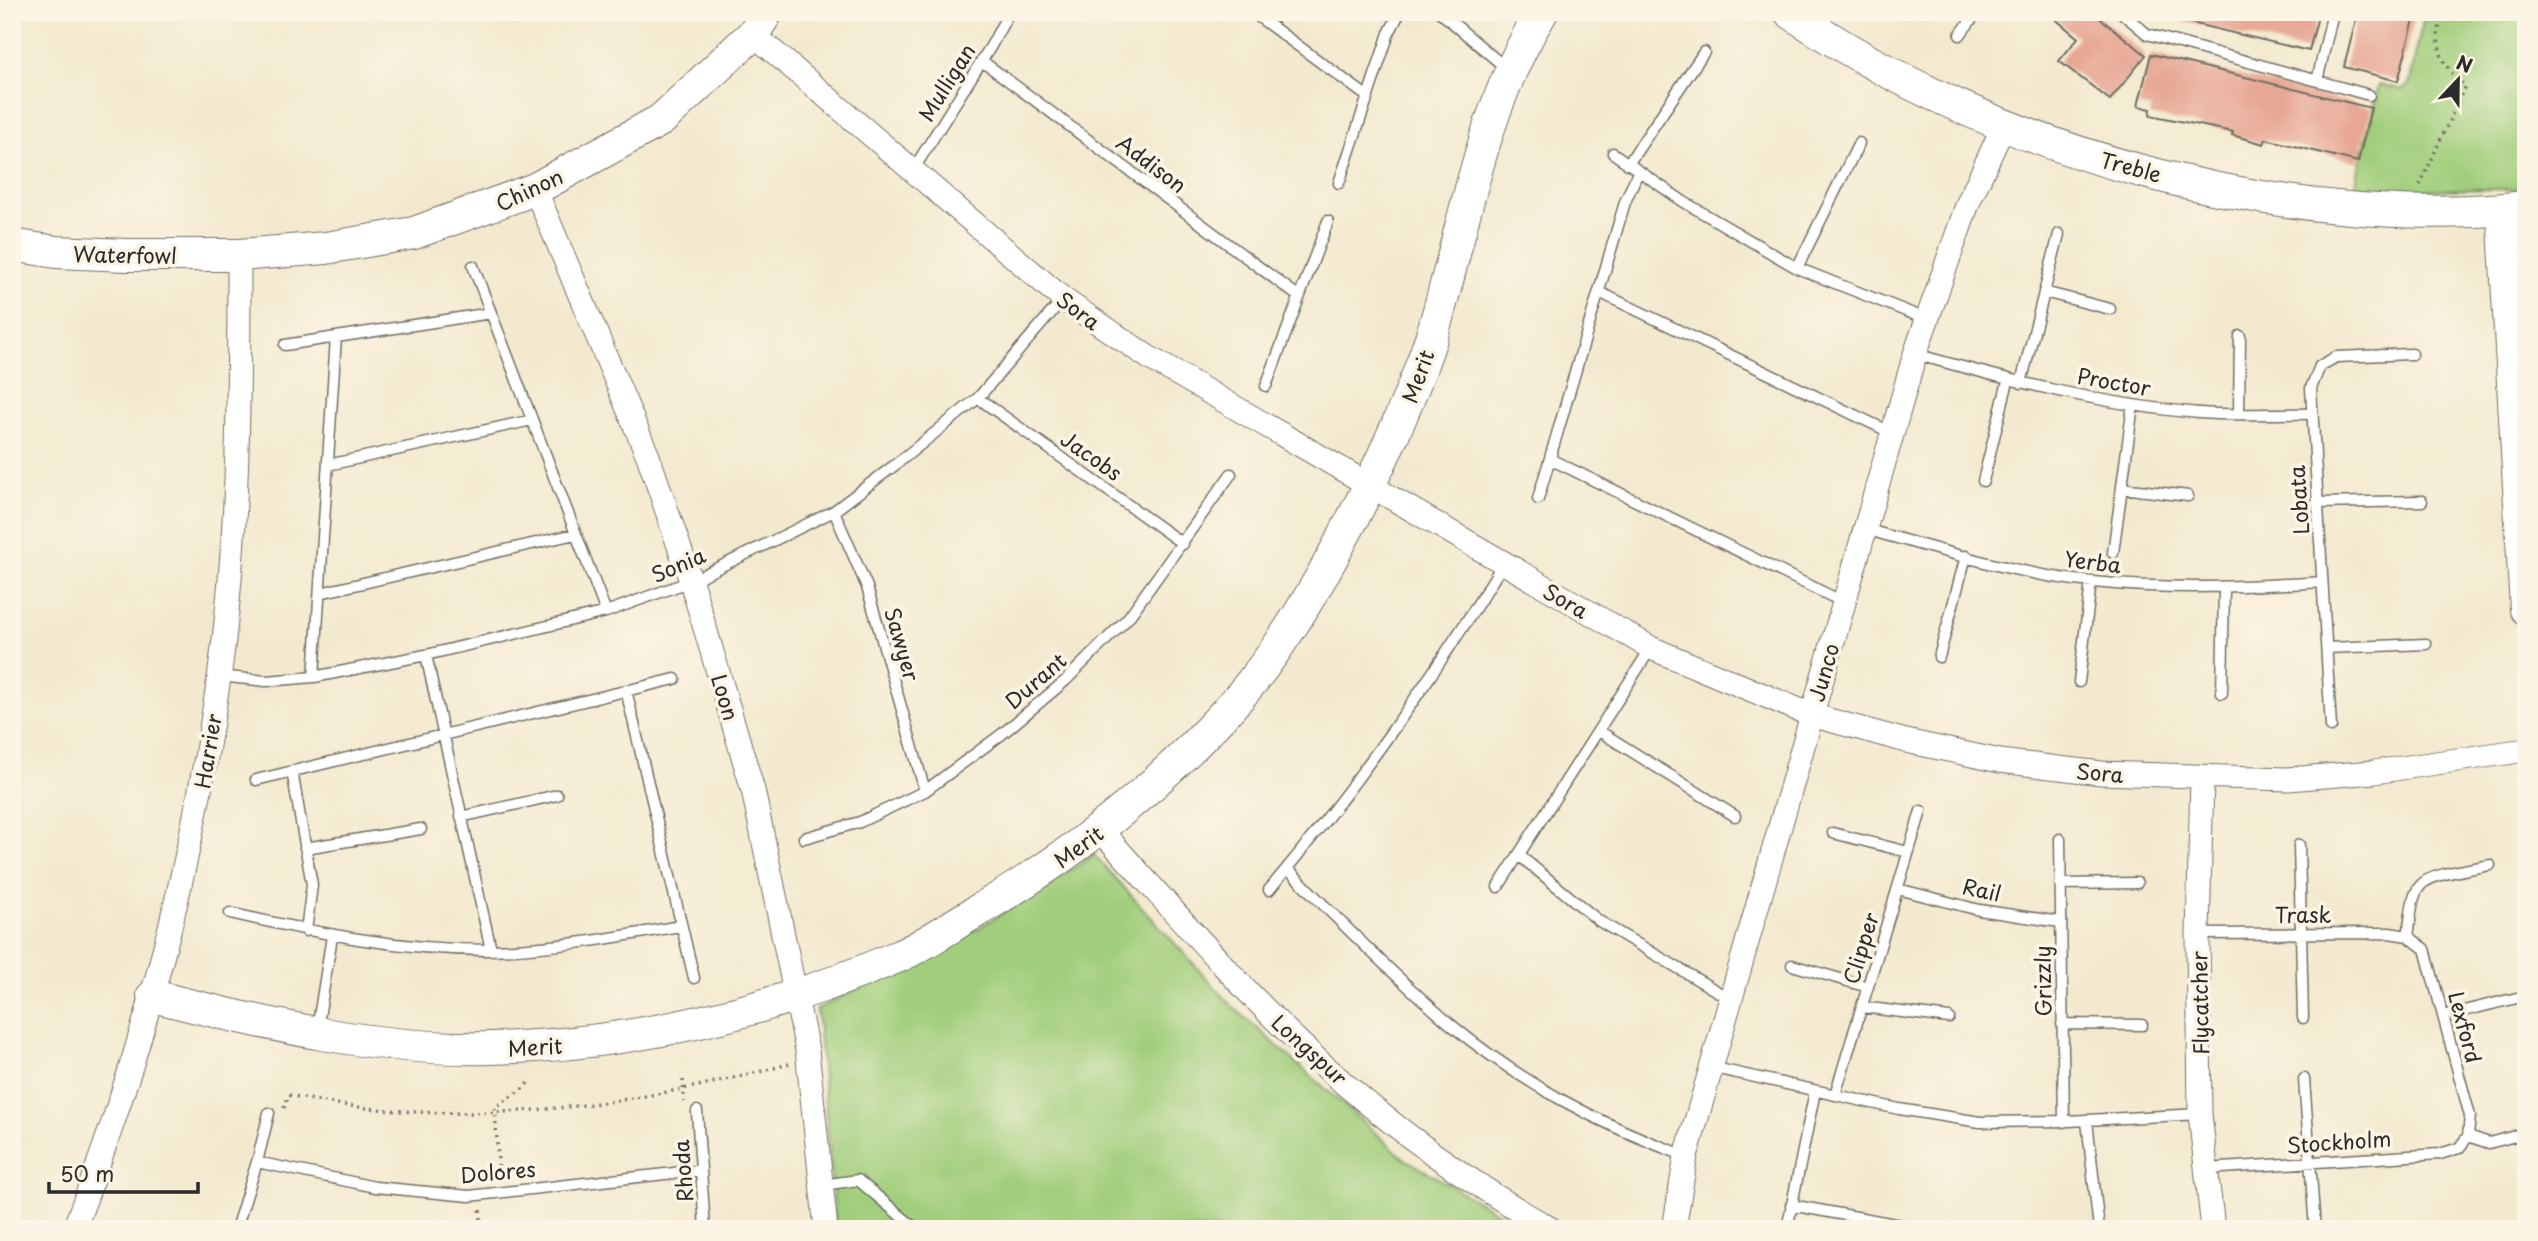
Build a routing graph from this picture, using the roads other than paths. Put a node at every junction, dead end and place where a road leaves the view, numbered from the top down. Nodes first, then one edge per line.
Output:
1 (1009, 12) edge
2 (1252, 12) edge
3 (1400, 12) edge
4 (1440, 12) edge
5 (1542, 12) edge
6 (1790, 12) edge
7 (1977, 12) edge
8 (2121, 12) edge
9 (2333, 12) edge
10 (760, 23) edge
11 (1960, 34) dead end
12 (1704, 52) dead end
13 (982, 61) junction
14 (1510, 71) junction
15 (2316, 81) junction
16 (2369, 95) dead end
17 (1368, 97) junction
18 (2004, 125) junction
19 (1859, 143) dead end
20 (1613, 153) dead end
21 (1628, 164) junction
22 (913, 170) junction
23 (1637, 172) junction
24 (1339, 183) dead end
25 (535, 190) junction
26 (2514, 208) edge
27 (1328, 220) dead end
28 (2059, 234) dead end
29 (12, 245) edge
30 (239, 256) junction
31 (472, 266) dead end
32 (1797, 268) junction
33 (1599, 292) junction
34 (2044, 292) junction
35 (1298, 296) junction
36 (1063, 299) junction
37 (2110, 309) dead end
38 (491, 313) junction
39 (1926, 319) junction
40 (2240, 336) dead end
41 (336, 337) junction
42 (285, 345) dead end
43 (2412, 354) dead end
44 (1914, 355) junction
45 (2008, 381) junction
46 (2021, 383) junction
47 (1266, 386) dead end
48 (978, 398) junction
49 (2133, 405) junction
50 (2239, 413) junction
51 (2311, 414) junction
52 (532, 420) junction
53 (1892, 433) junction
54 (1550, 459) junction
55 (328, 465) junction
56 (1231, 474) dead end
57 (1983, 481) dead end
58 (1369, 485) junction
59 (2122, 488) junction
60 (2188, 496) dead end
61 (1538, 499) dead end
62 (2422, 501) dead end
63 (2317, 503) junction
64 (834, 511) junction
65 (1864, 529) junction
66 (575, 534) junction
67 (1183, 544) junction
68 (2524, 544) edge
69 (2113, 553) dead end
70 (1966, 556) junction
71 (1503, 564) junction
72 (691, 581) junction
73 (2091, 582) junction
74 (2322, 582) junction
75 (2224, 588) junction
76 (320, 593) junction
77 (1843, 602) junction
78 (2526, 609) edge
79 (606, 612) junction
80 (2426, 644) dead end
81 (1651, 648) junction
82 (2326, 648) junction
83 (426, 655) junction
84 (1939, 657) dead end
85 (219, 676) junction
86 (314, 677) junction
87 (675, 679) dead end
88 (2079, 682) dead end
89 (626, 690) junction
90 (2222, 693) dead end
91 (1811, 715) junction
92 (2331, 727) dead end
93 (1599, 731) junction
94 (443, 734) junction
95 (2526, 750) edge
96 (292, 771) junction
97 (2202, 778) junction
98 (256, 779) dead end
99 (925, 791) junction
100 (557, 795) dead end
101 (1921, 811) dead end
102 (1735, 816) dead end
103 (461, 817) junction
104 (421, 829) dead end
105 (1101, 831) junction
106 (1833, 833) dead end
107 (804, 838) dead end
108 (2060, 839) dead end
109 (2299, 845) dead end
110 (305, 848) junction
111 (1908, 852) junction
112 (1520, 856) junction
113 (2490, 865) dead end
114 (1287, 868) junction
115 (2137, 883) dead end
116 (2060, 884) junction
117 (1498, 887) dead end
118 (1898, 889) junction
119 (1269, 890) dead end
120 (230, 913) dead end
121 (2060, 922) junction
122 (680, 926) junction
123 (306, 931) junction
124 (2299, 933) junction
125 (2198, 934) junction
126 (332, 936) junction
127 (2408, 936) junction
128 (491, 950) junction
129 (1792, 965) dead end
130 (694, 978) dead end
131 (1868, 987) junction
132 (796, 994) junction
133 (153, 996) junction
134 (2525, 996) edge
135 (1730, 999) junction
136 (1862, 1007) junction
137 (2443, 1016) junction
138 (1950, 1018) dead end
139 (2303, 1018) dead end
140 (2062, 1024) junction
141 (2142, 1025) dead end
142 (317, 1033) junction
143 (1710, 1068) junction
144 (2304, 1079) dead end
145 (1815, 1091) junction
146 (1835, 1096) junction
147 (697, 1111) road end
148 (269, 1113) road end
149 (2200, 1114) junction
150 (2087, 1121) junction
151 (2064, 1122) junction
152 (2526, 1133) edge
153 (2468, 1136) junction
154 (1686, 1156) junction
155 (257, 1162) junction
156 (2310, 1162) junction
157 (2206, 1169) junction
158 (701, 1170) junction
159 (822, 1185) junction
160 (1791, 1205) junction
161 (74, 1229) edge
162 (236, 1229) edge
163 (705, 1229) edge
164 (826, 1229) edge
165 (916, 1229) edge
166 (1552, 1229) edge
167 (1674, 1229) edge
168 (1787, 1229) edge
169 (1922, 1229) edge
170 (2099, 1229) edge
171 (2213, 1229) edge
172 (2315, 1229) edge

1 - 13 lane, Mulligan
2 - 17 lane
3 - 17 lane
4 - 14 lane
5 - 14 street, Merit
6 - 18 street, Treble
7 - 11 lane
8 - 15 lane
9 - 15 lane
10 - 22 street, Sora
10 - 25 street, Chinon
12 - 21 lane
13 - 22 lane, Mulligan
13 - 35 lane, Addison
14 - 58 street, Merit
15 - 16 lane
17 - 24 lane
18 - 26 street, Treble
18 - 39 street, Junco
19 - 32 lane
20 - 21 lane
21 - 23 lane
22 - 36 street, Sora
23 - 32 lane
23 - 33 lane
25 - 30 street, Chinon
25 - 72 street, Loon
26 - 68 street
27 - 35 lane
28 - 34 lane
29 - 30 street, Waterfowl
30 - 85 street, Harrier
31 - 38 lane
32 - 39 lane
33 - 53 lane
33 - 54 lane
34 - 37 lane
34 - 46 lane
35 - 47 lane
36 - 48 lane, Sonia
36 - 58 street, Sora
38 - 41 lane
38 - 52 lane
39 - 44 street, Junco
40 - 50 lane
41 - 42 lane
41 - 55 lane
43 - 51 lane, Lobata
44 - 45 lane, Proctor
44 - 53 street, Junco
45 - 46 lane, Proctor
45 - 57 lane
46 - 49 lane, Proctor
48 - 64 lane, Sonia
48 - 67 lane, Jacobs
49 - 50 lane, Proctor
49 - 59 lane
50 - 51 lane, Proctor
51 - 63 lane, Lobata
52 - 55 lane
52 - 66 lane
53 - 65 street, Junco
54 - 61 lane
54 - 77 lane
55 - 76 lane
56 - 67 lane, Durant
58 - 71 street, Sora
58 - 105 street, Merit
59 - 60 lane
59 - 69 lane
62 - 63 lane
63 - 74 lane, Lobata
64 - 72 lane, Sonia
64 - 99 lane, Sawyer
65 - 70 lane, Yerba
65 - 77 street, Junco
66 - 76 lane
66 - 79 lane
67 - 99 lane, Durant
68 - 78 street
70 - 73 lane, Yerba
70 - 84 lane
71 - 81 street, Sora
71 - 114 lane
72 - 79 lane, Sonia
72 - 132 street, Loon
73 - 75 lane, Yerba
73 - 88 lane
74 - 75 lane, Yerba
74 - 82 lane, Lobata
75 - 90 lane
76 - 86 lane
77 - 91 street, Junco
79 - 83 lane, Sonia
80 - 82 lane
81 - 91 street, Sora
81 - 93 lane
82 - 92 lane, Lobata
83 - 86 lane, Sonia
83 - 94 lane
85 - 86 lane, Sonia
85 - 133 street, Harrier
87 - 89 lane
89 - 94 lane
89 - 122 lane
91 - 97 street, Sora
91 - 135 street, Junco
93 - 102 lane
93 - 112 lane
94 - 96 lane
94 - 103 lane
95 - 97 street, Sora
96 - 98 lane
96 - 110 lane
97 - 125 street, Flycatcher
99 - 107 lane, Durant
100 - 103 lane
101 - 111 lane, Clipper
103 - 128 lane
104 - 110 lane
105 - 132 street, Merit
105 - 166 street, Longspur
106 - 111 lane
108 - 116 lane, Grizzly
109 - 124 lane
110 - 123 lane
111 - 118 lane, Clipper
112 - 117 lane
112 - 135 lane
113 - 127 lane
114 - 119 lane
114 - 154 lane
115 - 116 lane
116 - 121 lane, Grizzly
118 - 121 lane, Rail
118 - 131 lane, Clipper
120 - 123 lane
121 - 140 lane, Grizzly
122 - 128 lane
122 - 130 lane
123 - 126 lane
124 - 125 lane, Trask
124 - 127 lane, Trask
124 - 139 lane
125 - 149 street, Flycatcher
126 - 128 lane
126 - 142 lane
127 - 137 lane, Lexford
129 - 131 lane
131 - 136 lane, Clipper
132 - 142 street, Merit
132 - 159 street, Loon
133 - 142 street, Merit
133 - 161 street, Harrier
134 - 137 lane
135 - 143 street, Junco
136 - 138 lane
136 - 146 lane, Clipper
137 - 153 lane, Lexford
140 - 141 lane
140 - 151 lane, Grizzly
143 - 145 lane
143 - 154 street, Junco
144 - 156 lane
145 - 146 lane
145 - 160 lane
146 - 151 lane
147 - 158 lane, Rhoda
148 - 155 lane
149 - 150 lane
149 - 157 street, Flycatcher
150 - 151 lane
150 - 170 lane
152 - 153 lane
153 - 156 lane, Stockholm
154 - 167 street, Junco
155 - 158 lane, Dolores
155 - 162 lane
156 - 157 lane, Stockholm
156 - 172 lane
157 - 171 street, Flycatcher
158 - 163 lane, Rhoda
159 - 164 street, Loon
159 - 165 lane
160 - 168 lane
160 - 169 lane

